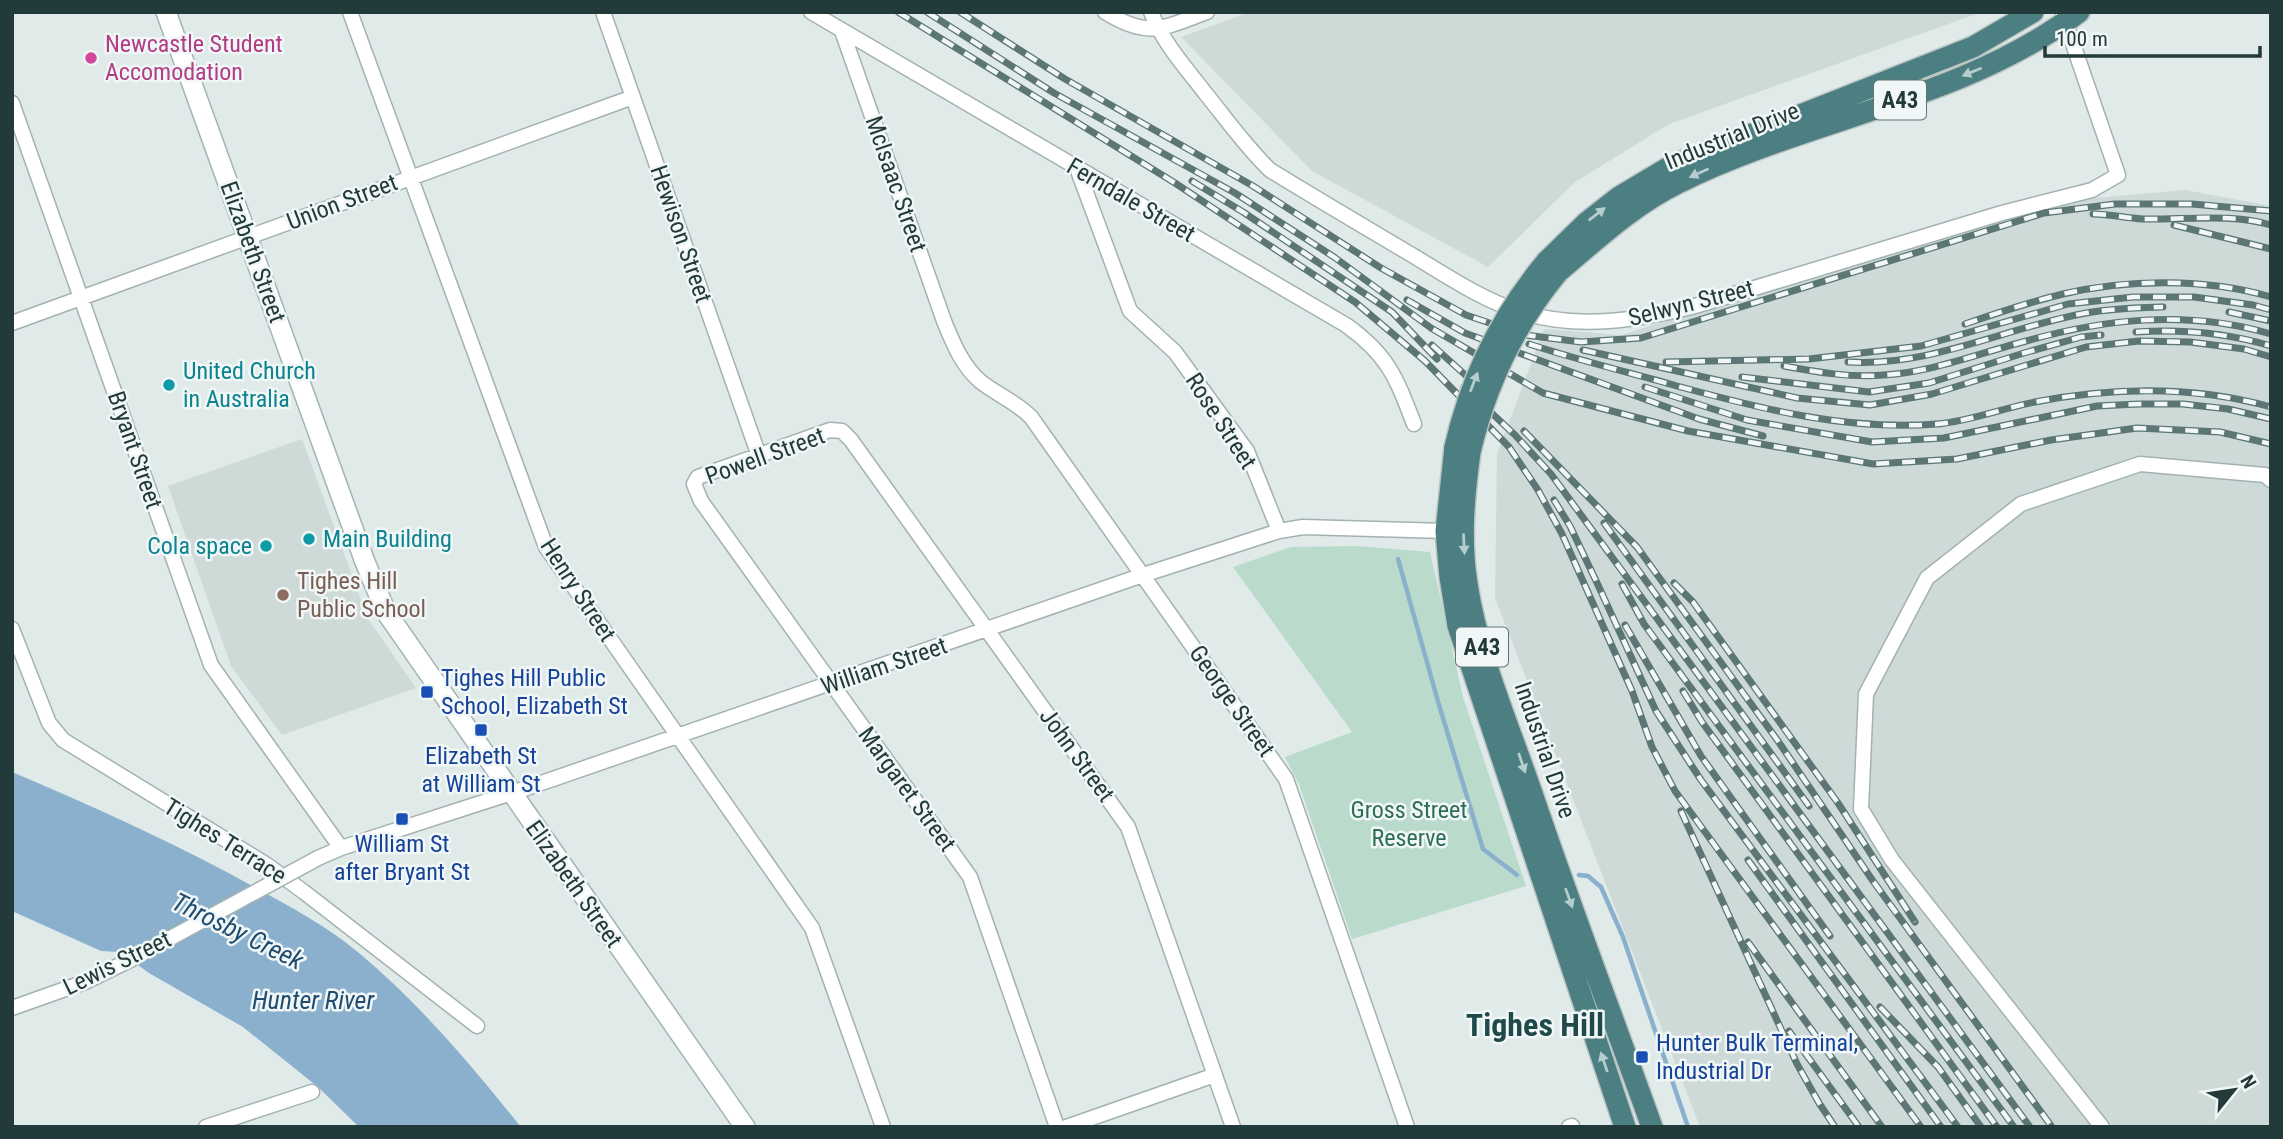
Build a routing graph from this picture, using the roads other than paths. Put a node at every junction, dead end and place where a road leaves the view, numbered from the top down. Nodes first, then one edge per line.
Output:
1 (166, 12) edge
2 (351, 12) edge
3 (603, 12) edge
4 (811, 12) edge
5 (1105, 12) edge
6 (1151, 12) edge
7 (1207, 12) edge
8 (2033, 12) edge
9 (2069, 16) edge
10 (1158, 30) junction
11 (842, 31) junction
12 (633, 97) junction
13 (12, 103) edge
14 (1077, 169) junction
15 (410, 177) junction
16 (248, 238) junction
17 (1553, 266) junction
18 (81, 297) junction
19 (12, 323) edge
20 (951, 337) joint
21 (1414, 424) dead end
22 (837, 430) joint
23 (1462, 450) junction
24 (760, 456) junction
25 (2271, 480) edge
26 (694, 484) joint
27 (1279, 531) junction
28 (1446, 531) junction
29 (1143, 575) junction
30 (12, 629) edge
31 (987, 630) junction
32 (832, 684) junction
33 (677, 737) junction
34 (511, 793) junction
35 (330, 853) junction
36 (12, 1008) edge
37 (477, 1026) dead end
38 (1215, 1075) junction
39 (312, 1092) dead end
40 (206, 1127) edge
41 (745, 1127) edge
42 (883, 1127) edge
43 (1057, 1127) edge
44 (1066, 1127) edge
45 (1233, 1127) edge
46 (1407, 1127) edge
47 (1625, 1127) edge
48 (1652, 1127) edge
49 (2102, 1127) edge

1 - 16 main road, Elizabeth Street
2 - 15 street, Henry Street
3 - 12 street, Hewison Street
4 - 11 street, Ferndale Street
5 - 10 street
6 - 10 street, Selwyn Street
7 - 10 street
17 -> 8 highway, Industrial Drive / A43
9 - 10 street, Selwyn Street
9 -> 17 highway, Industrial Drive / A43
11 - 14 street, Ferndale Street
11 - 20 street, McIsaac Street
12 - 15 street, Union Street
12 - 24 street, Hewison Street
13 - 18 street, Bryant Street
14 - 21 street, Ferndale Street
14 - 27 street, Rose Street
15 - 16 street, Union Street
15 - 33 street, Henry Street
16 - 18 street, Union Street
16 - 34 main road, Elizabeth Street
17 - 23 highway, Industrial Drive / A43, bridge
18 - 19 street, Union Street
18 - 35 street, Bryant Street
20 - 29 street, George Street
22 - 24 street, Powell Street
22 - 31 street, John Street
23 - 28 highway, Industrial Drive / A43
23 -> 48 highway, Industrial Drive / A43
24 - 26 street, Powell Street
25 - 49 street
26 - 32 street, Margaret Street
27 - 28 street, William Street
27 - 29 street, William Street
47 -> 28 highway, Industrial Drive / A43
29 - 31 street, William Street
29 - 46 street, George Street
30 - 37 street, Tighes Terrace
31 - 32 street, William Street
31 - 38 street, John Street
32 - 33 street, William Street
32 - 43 street, Margaret Street
33 - 34 street, William Street
33 - 42 street, Henry Street
34 - 35 street, William Street
34 - 41 main road, Elizabeth Street
35 - 36 street, Lewis Street, bridge
38 - 44 street
38 - 45 street, John Street
39 - 40 street

